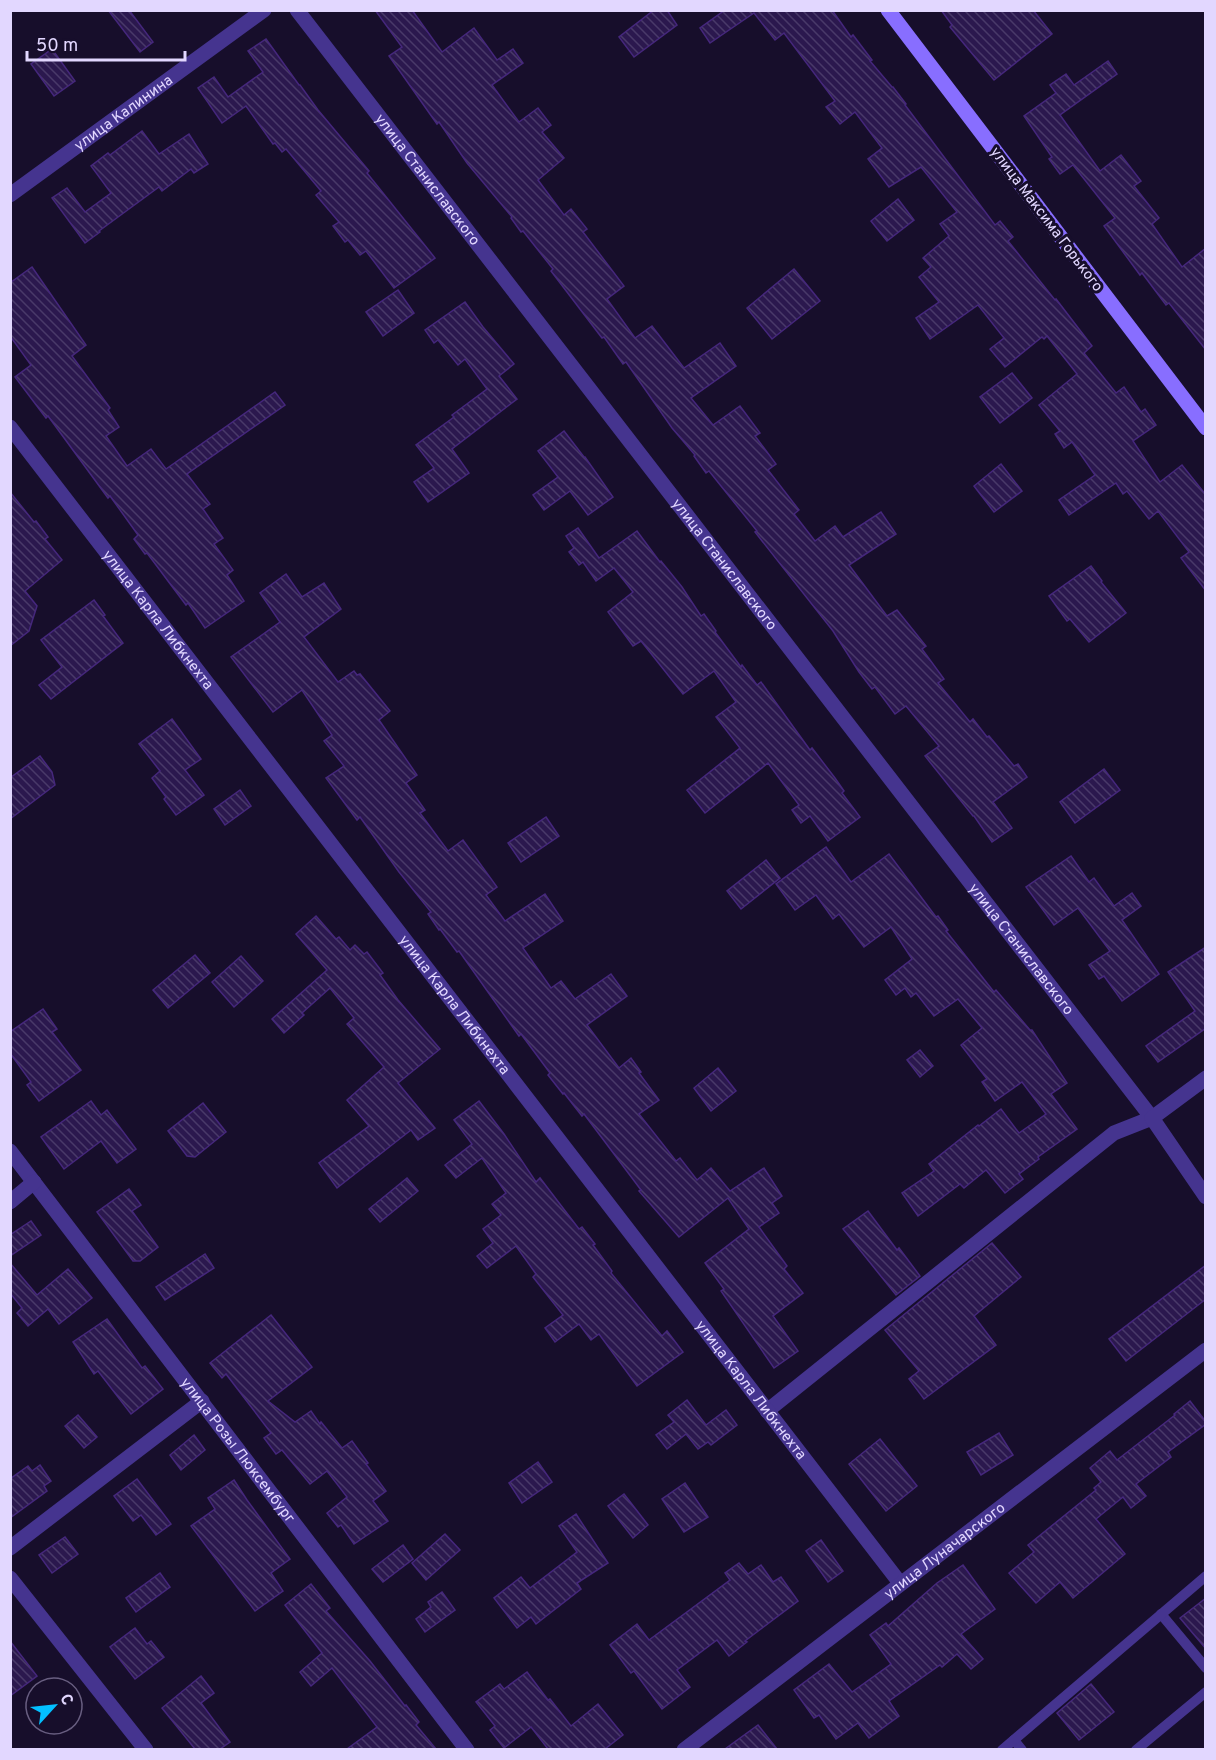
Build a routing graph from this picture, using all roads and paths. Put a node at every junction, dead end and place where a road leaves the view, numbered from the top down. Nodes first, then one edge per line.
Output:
1 (264, 10) edge
2 (297, 10) edge
3 (888, 10) edge
4 (10, 195) edge
5 (10, 427) edge
6 (1206, 428) edge
7 (1206, 1078) edge
8 (1152, 1118) junction
9 (10, 1151) edge
10 (34, 1182) junction
11 (1206, 1197) edge
12 (10, 1202) edge
13 (1206, 1350) edge
14 (202, 1401) junction
15 (767, 1411) junction
16 (10, 1548) edge
17 (1206, 1576) edge
18 (10, 1578) edge
19 (900, 1583) junction
20 (1161, 1614) junction
21 (1206, 1668) edge
22 (1206, 1692) edge
23 (1014, 1740) junction
24 (146, 1749) edge
25 (468, 1749) edge
26 (684, 1749) edge
27 (1002, 1749) edge
28 (1022, 1749) edge
29 (1136, 1749) edge

1 - 4 street, улица Калинина
2 - 8 street, улица Станиславского
3 - 6 main road, улица Максима Горького
5 - 15 street, улица Карла Либкнехта
7 - 8 street
8 - 11 street
8 - 15 street
9 - 10 street, улица Розы Люксембург
10 - 12 street
10 - 14 street, улица Розы Люксембург
13 - 19 street, улица Луначарского
14 - 16 street
14 - 25 street, улица Розы Люксембург
15 - 19 street, улица Карла Либкнехта
17 - 20 lane
18 - 24 street
19 - 26 street, улица Луначарского
20 - 21 lane
20 - 23 lane
22 - 29 lane
23 - 27 lane
23 - 28 lane

